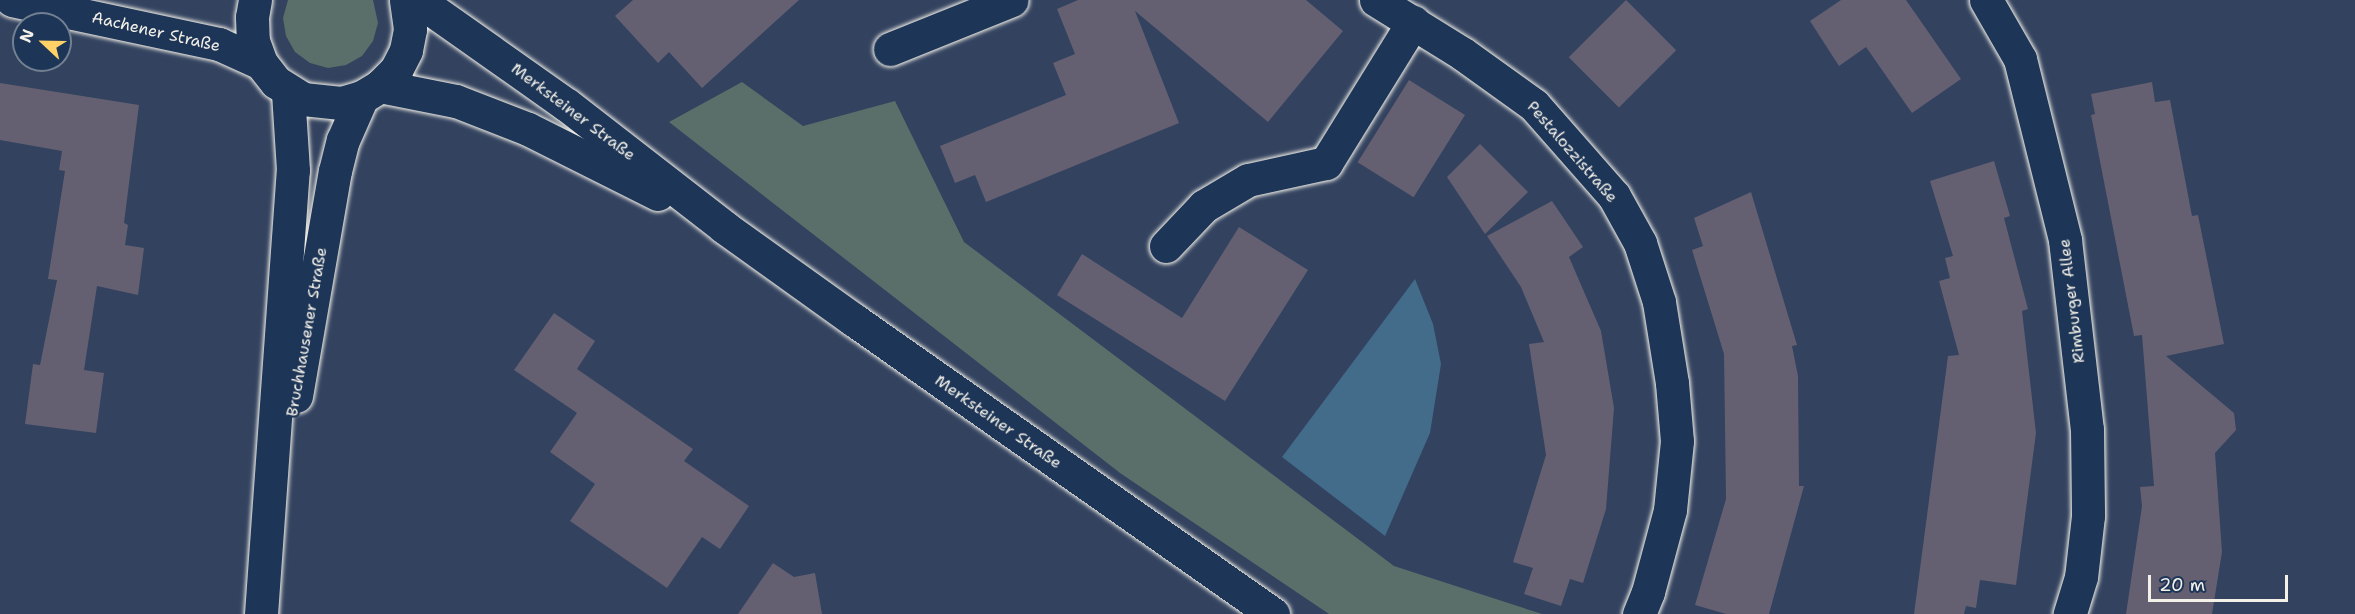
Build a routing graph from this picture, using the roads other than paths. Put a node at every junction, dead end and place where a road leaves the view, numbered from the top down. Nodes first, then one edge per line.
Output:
1 (12, 0) edge
2 (255, 0) edge
3 (406, 0) edge
4 (418, 0) edge
5 (1012, 0) edge
6 (1376, 0) edge
7 (1986, 0) edge
8 (1413, 22) junction
9 (890, 49) dead end
10 (261, 63) junction
11 (371, 91) junction
12 (288, 92) junction
13 (724, 227) junction
14 (1166, 246) dead end
15 (266, 572) junction
16 (261, 614) edge
17 (1273, 614) edge
18 (1639, 614) edge
19 (2070, 614) edge

1 - 10 main road, Aachener Straße
2 - 10 main road
3 - 11 main road, Bruchhausener Straße
4 - 13 main road, Merksteiner Straße
5 - 9 main road
6 - 8 main road, Pestalozzistraße
7 - 19 main road, Rimburger Allee
8 - 14 main road
8 - 18 main road, Pestalozzistraße
10 - 12 main road
11 - 12 main road
11 - 13 main road, Merksteiner Straße
11 - 15 main road, Bruchhausener Straße
12 - 15 main road, Bruchhausener Straße
13 - 17 main road, Merksteiner Straße
15 - 16 main road, Bruchhausener Straße

